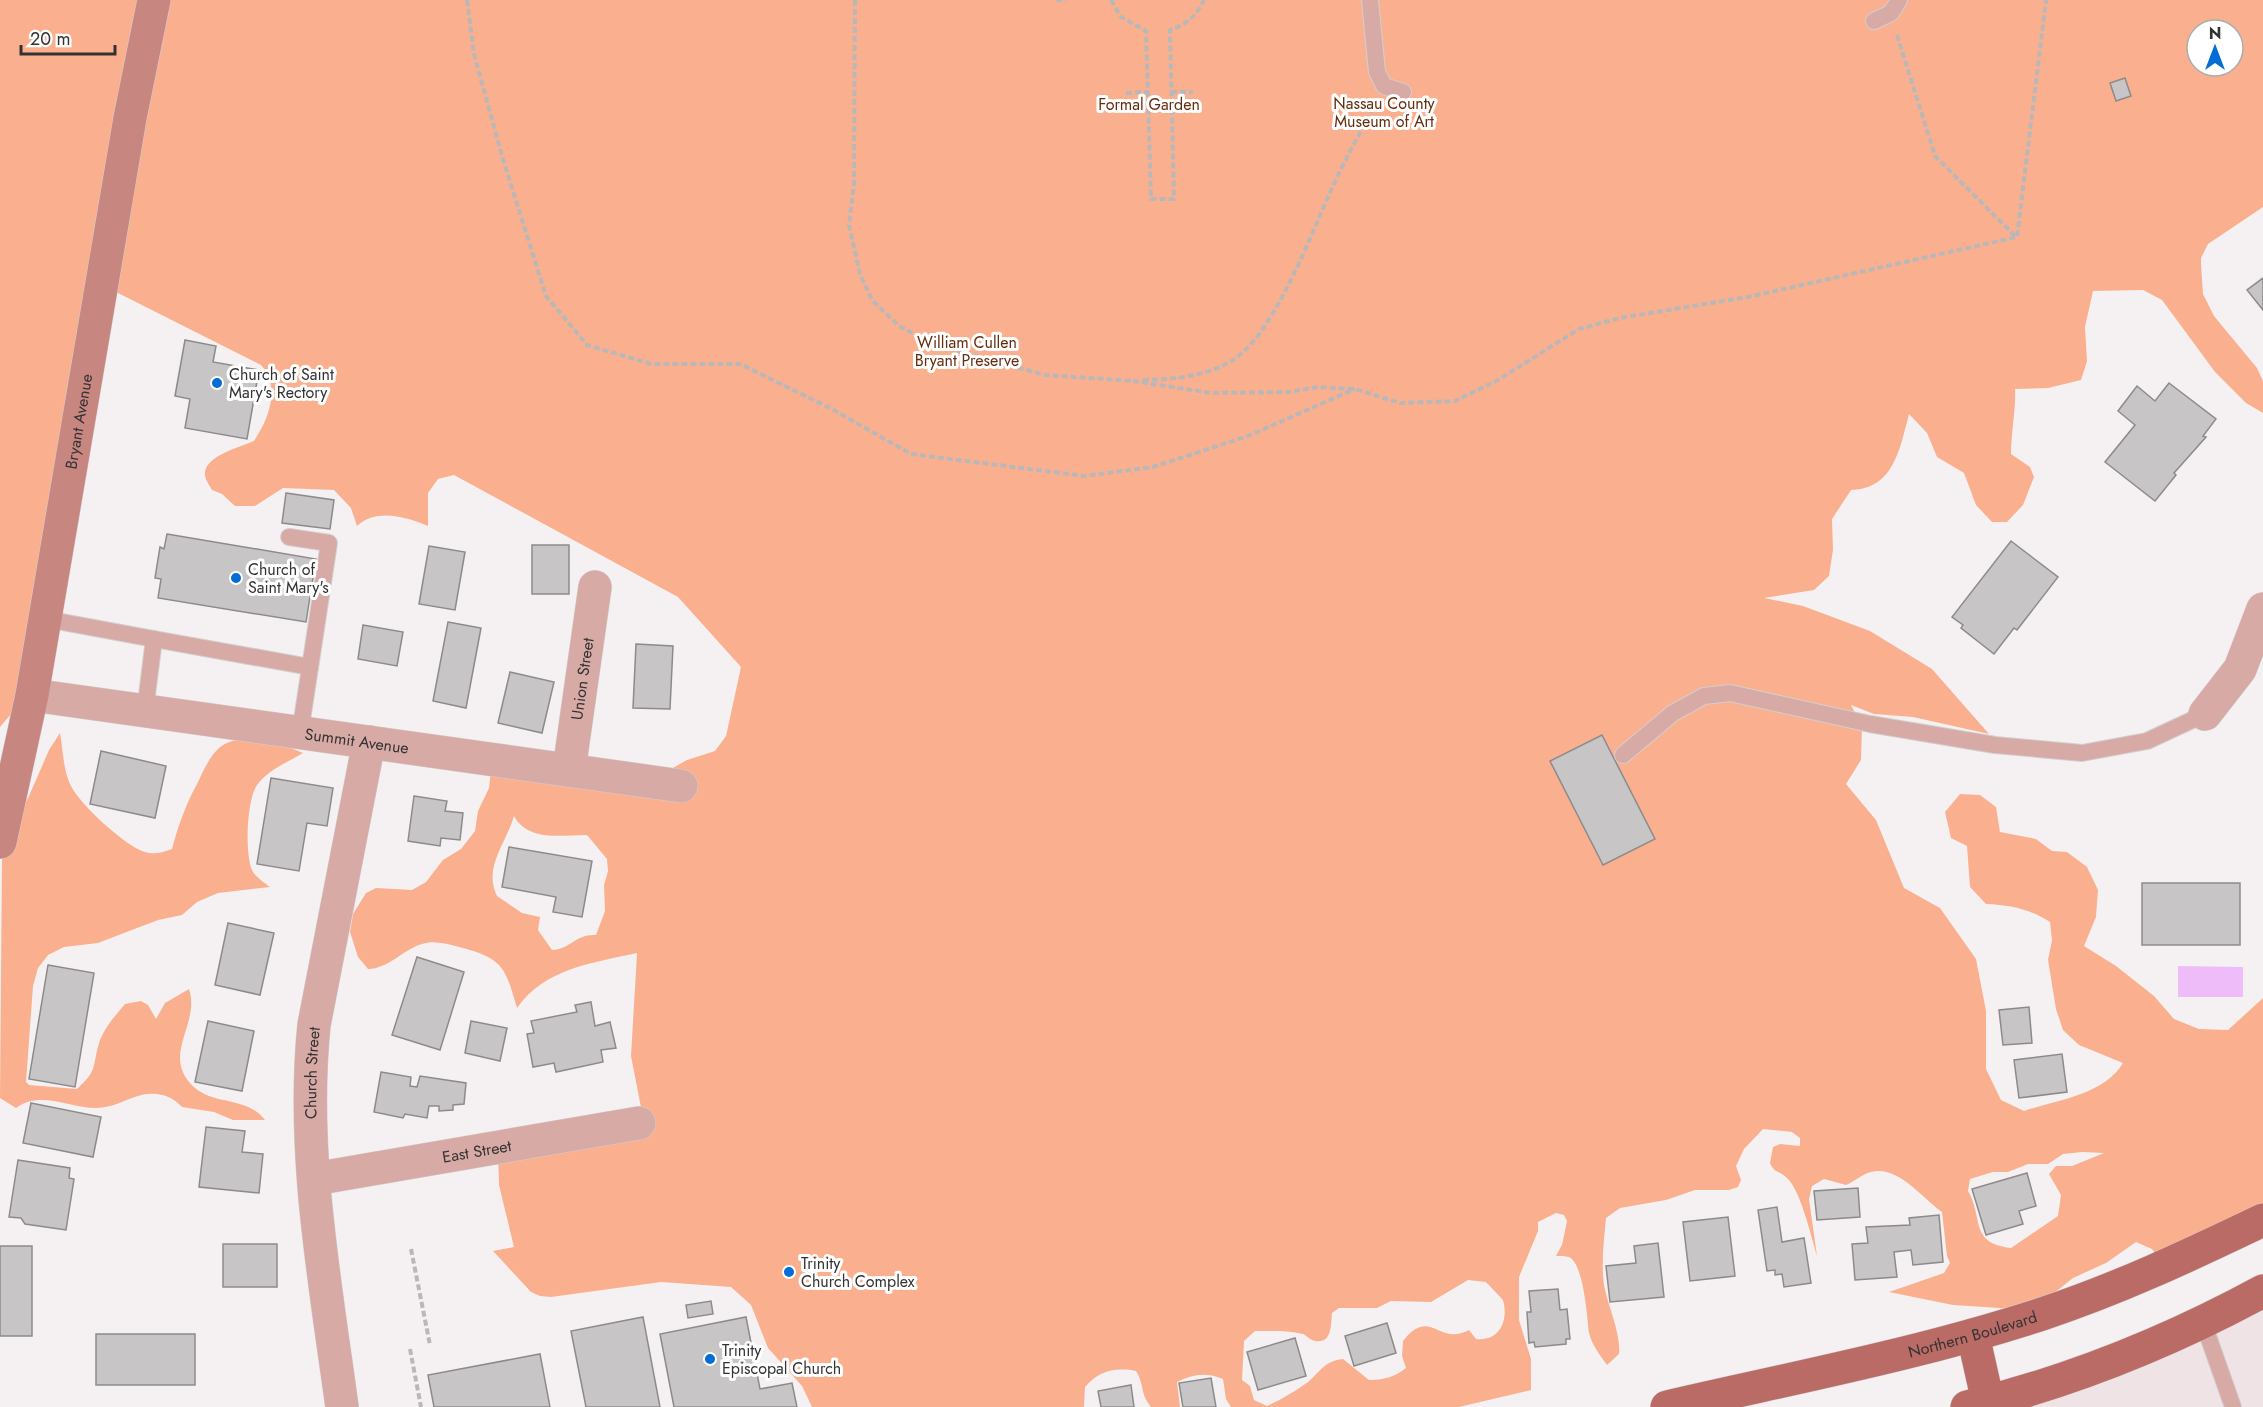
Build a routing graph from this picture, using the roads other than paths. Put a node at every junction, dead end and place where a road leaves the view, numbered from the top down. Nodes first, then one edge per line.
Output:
1 (154, 0) edge
2 (1370, 0) edge
3 (1895, 7) edge
4 (1874, 21) dead end
5 (1403, 92) dead end
6 (289, 537) dead end
7 (595, 587) dead end
8 (2263, 609) edge
9 (46, 619) junction
10 (154, 639) junction
11 (310, 667) junction
12 (33, 695) junction
13 (145, 711) junction
14 (2205, 714) joint
15 (300, 733) junction
16 (369, 742) junction
17 (1623, 755) dead end
18 (569, 770) junction
19 (681, 786) dead end
20 (0, 842) edge
21 (639, 1123) dead end
22 (314, 1179) junction
23 (2263, 1220) edge
24 (2263, 1291) edge
25 (2203, 1322) junction
26 (1973, 1335) junction
27 (1983, 1406) edge
28 (342, 1407) edge
29 (1667, 1407) edge
30 (2233, 1407) edge

1 - 9 main road, Bryant Avenue
2 - 5 lane
3 - 4 lane
6 - 11 lane
7 - 18 street, Union Street
8 - 14 street
9 - 10 lane
9 - 12 main road, Bryant Avenue
10 - 11 lane
10 - 13 lane
11 - 15 lane
12 - 13 street, Summit Avenue
12 - 20 main road, Bryant Avenue
13 - 15 street, Summit Avenue
14 - 17 lane
15 - 16 street, Summit Avenue
16 - 18 street, Summit Avenue
16 - 22 street, Church Street
18 - 19 street, Summit Avenue
21 - 22 street, East Street
22 - 28 street, Church Street
23 - 26 main road, Northern Boulevard
24 - 25 main road
25 - 27 main road
25 - 30 lane
26 - 27 main road
26 - 29 main road, Northern Boulevard

